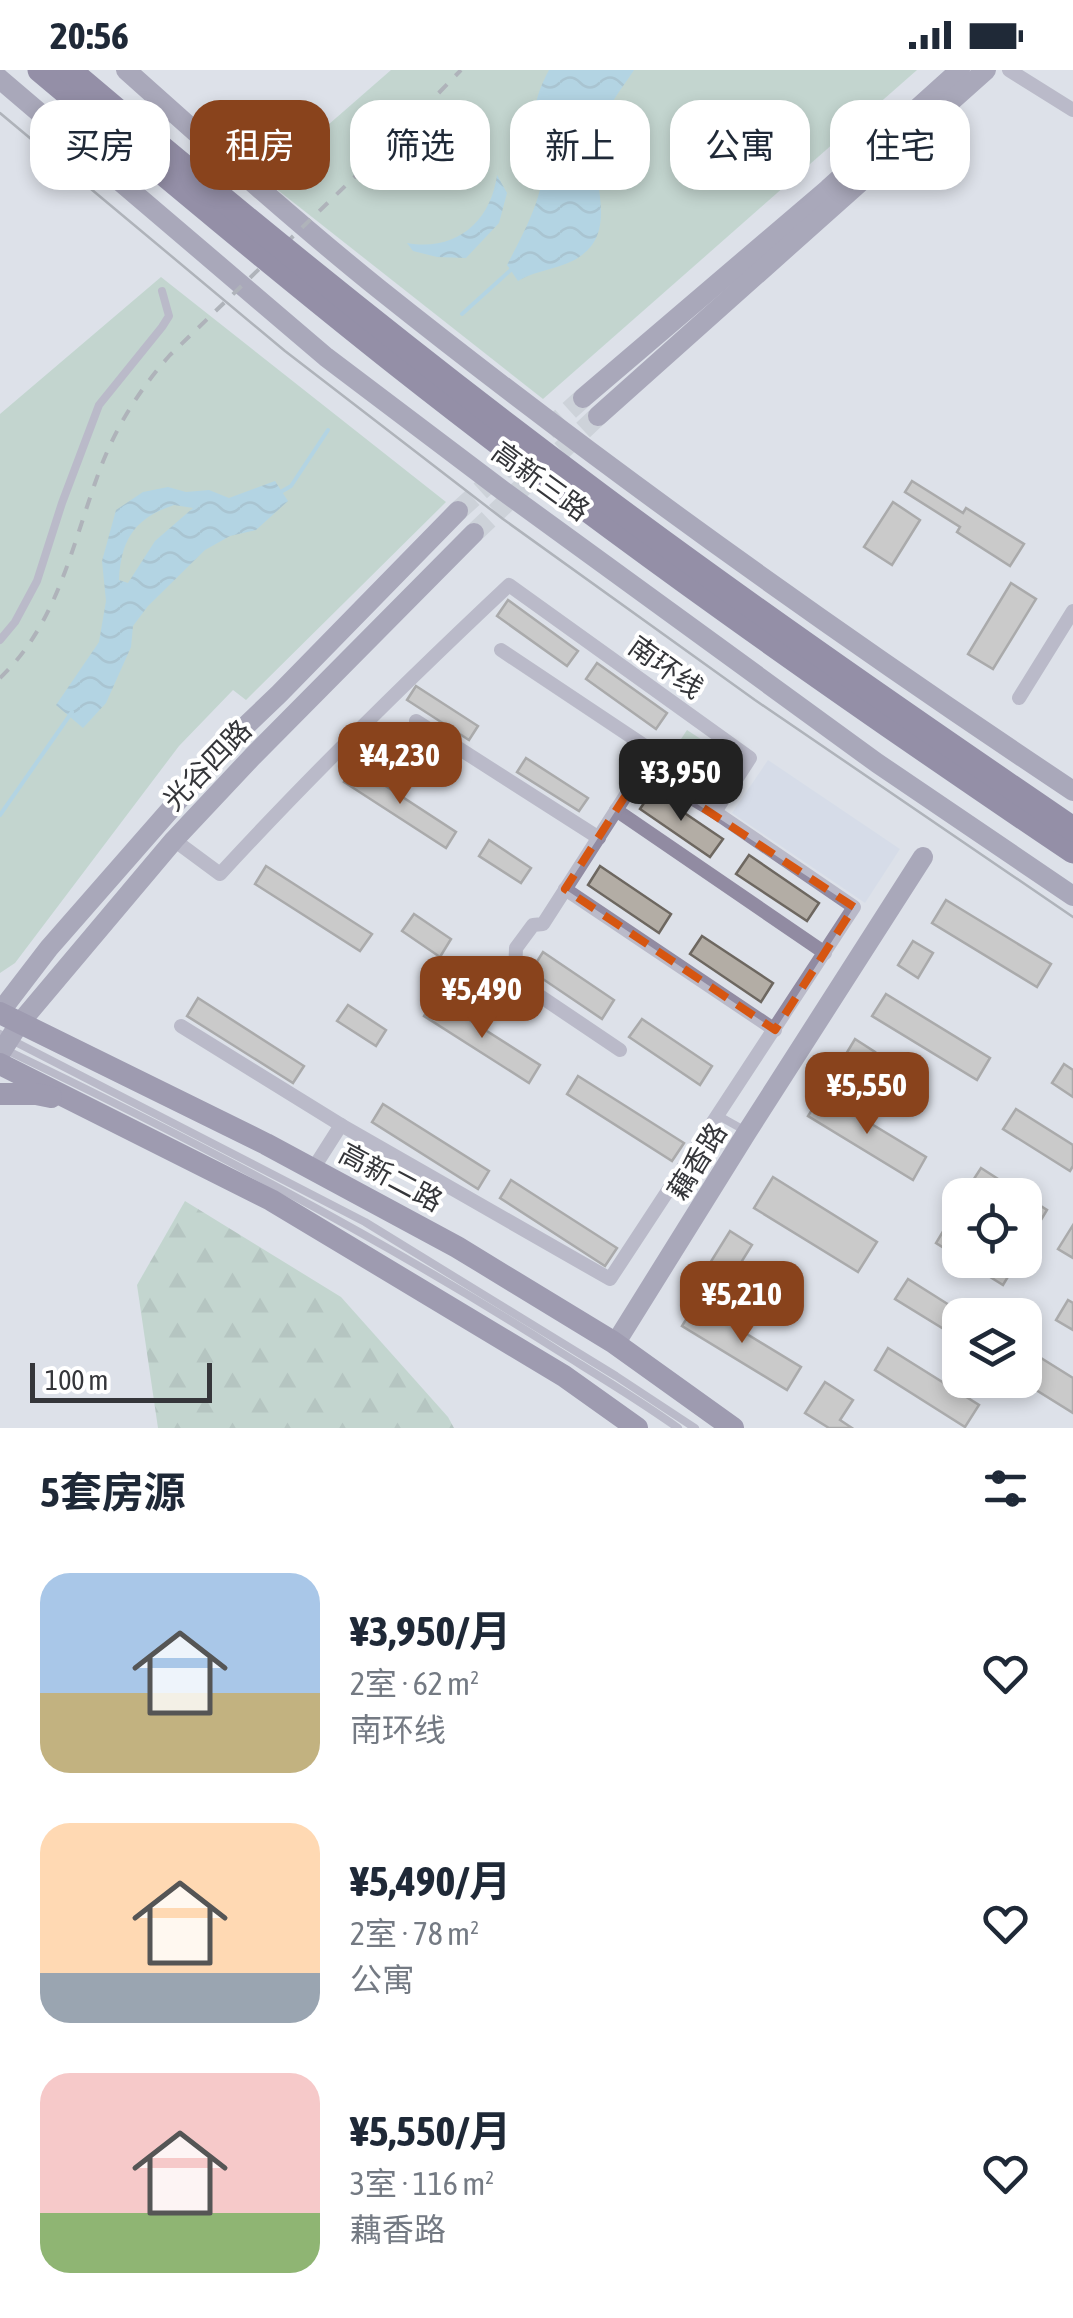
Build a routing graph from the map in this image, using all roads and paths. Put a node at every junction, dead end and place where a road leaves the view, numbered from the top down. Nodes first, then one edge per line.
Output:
1 (40, 70) edge
2 (69, 70) edge
3 (126, 70) edge
4 (960, 70) edge
5 (986, 70) edge
6 (1009, 70) edge
7 (0, 80) edge
8 (1073, 110) edge
9 (162, 291) dead end
10 (582, 398) tunnel mouth
11 (598, 416) tunnel mouth
12 (458, 511) tunnel mouth
13 (474, 533) tunnel mouth
14 (1073, 610) edge
15 (0, 640) edge
16 (502, 650) dead end
17 (1019, 698) dead end
18 (416, 721) dead end
19 (650, 774) junction
20 (1073, 792) edge
21 (616, 810) junction
22 (715, 812) junction
23 (1073, 829) edge
24 (599, 838) junction
25 (174, 840) junction
26 (1073, 851) edge
27 (923, 857) dead end
28 (565, 889) junction
29 (1073, 896) edge
30 (825, 953) junction
31 (514, 974) junction
32 (432, 979) dead end
33 (182, 1026) dead end
34 (776, 1030) junction
35 (4, 1037) edge
36 (620, 1050) dead end
37 (0, 1094) edge
38 (69, 1100) junction
39 (718, 1115) junction
40 (342, 1125) junction
41 (747, 1132) junction
42 (313, 1169) junction
43 (615, 1344) junction
44 (636, 1428) edge
45 (678, 1428) edge
46 (695, 1428) edge
47 (733, 1428) edge

1 - 26 highway, 高新三路, bridge
2 - 23 highway, 高新三路, bridge
3 - 20 main road, 高新三路
4 - 10 main road
5 - 11 main road
6 - 8 street
7 - 29 main road, 高新三路
9 - 15 lane
12 - 35 main road, 光谷四路
13 - 25 main road, 光谷四路
14 - 17 street
16 - 19 street
18 - 24 street
19 - 21 street
19 - 22 street
21 - 24 street
21 - 30 street
22 - 25 street, 南环线
22 - 30 street
24 - 28 street
25 - 35 main road, 光谷四路
27 - 41 main road, 藕香路
28 - 31 street
28 - 34 street
30 - 34 street
31 - 32 street
31 - 36 street
33 - 40 street
34 - 39 street
35 - 38 main road
35 - 42 main road, 高新二路
35 - 45 lane
35 - 46 lane
37 - 38 main road
38 - 44 main road
39 - 40 street
39 - 41 lane
40 - 42 street
41 - 43 main road, 藕香路
42 - 43 main road, 高新二路
43 - 47 main road, 高新二路

